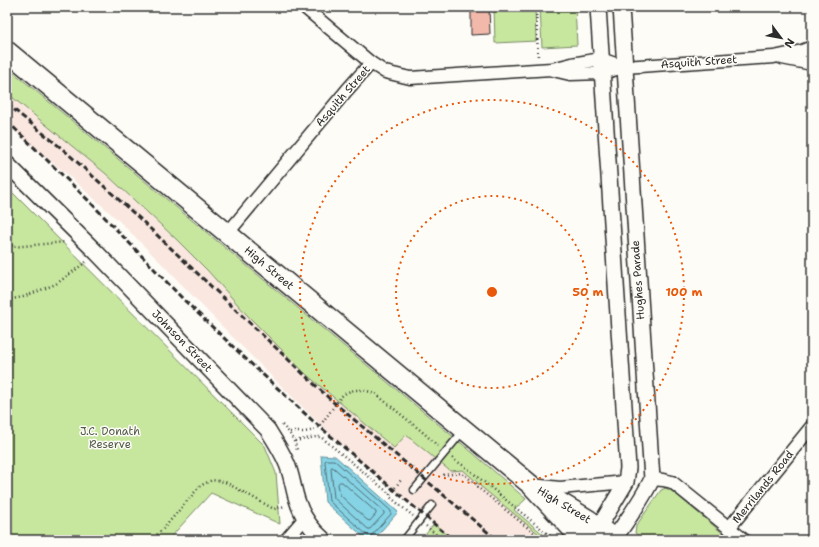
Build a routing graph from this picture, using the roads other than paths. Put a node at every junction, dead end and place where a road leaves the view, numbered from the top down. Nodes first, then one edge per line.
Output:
1 (304, 7) edge
2 (598, 7) edge
3 (621, 7) edge
4 (812, 47) edge
5 (7, 51) edge
6 (774, 57) junction
7 (371, 63) junction
8 (812, 64) edge
9 (601, 66) junction
10 (624, 66) junction
11 (7, 164) edge
12 (227, 234) junction
13 (648, 423) junction
14 (626, 425) junction
15 (812, 426) edge
16 (464, 429) junction
17 (652, 478) junction
18 (626, 482) junction
19 (531, 485) junction
20 (414, 490) dead end
21 (432, 505) dead end
22 (305, 518) junction
23 (729, 528) junction
24 (607, 537) edge
25 (286, 540) edge
26 (324, 540) edge
27 (404, 540) edge
28 (585, 540) edge
29 (744, 540) edge

1 - 7 street
2 - 9 street, Hughes Parade
3 - 10 street, Hughes Parade
4 - 6 street, Asquith Street
5 - 12 main road, High Street
6 - 8 street, Asquith Street
6 - 10 street, Asquith Street
7 - 9 street, Asquith Street
7 - 12 street, Asquith Street
9 - 10 street, Asquith Street
9 - 14 street, Hughes Parade
10 - 13 street, Hughes Parade
11 - 22 street, Johnson Street
12 - 16 main road, High Street
13 - 14 street
13 - 17 street, Hughes Parade
14 - 18 street, Hughes Parade
15 - 23 street, Merrilands Road
16 - 19 main road, High Street
16 - 20 lane
17 - 23 street
17 - 24 street
18 - 19 street, High Street
18 - 24 street, Hughes Parade
19 - 24 main road, High Street
19 - 28 main road, High Street
21 - 27 lane
22 - 25 street
22 - 26 street, Johnson Street
23 - 29 street

